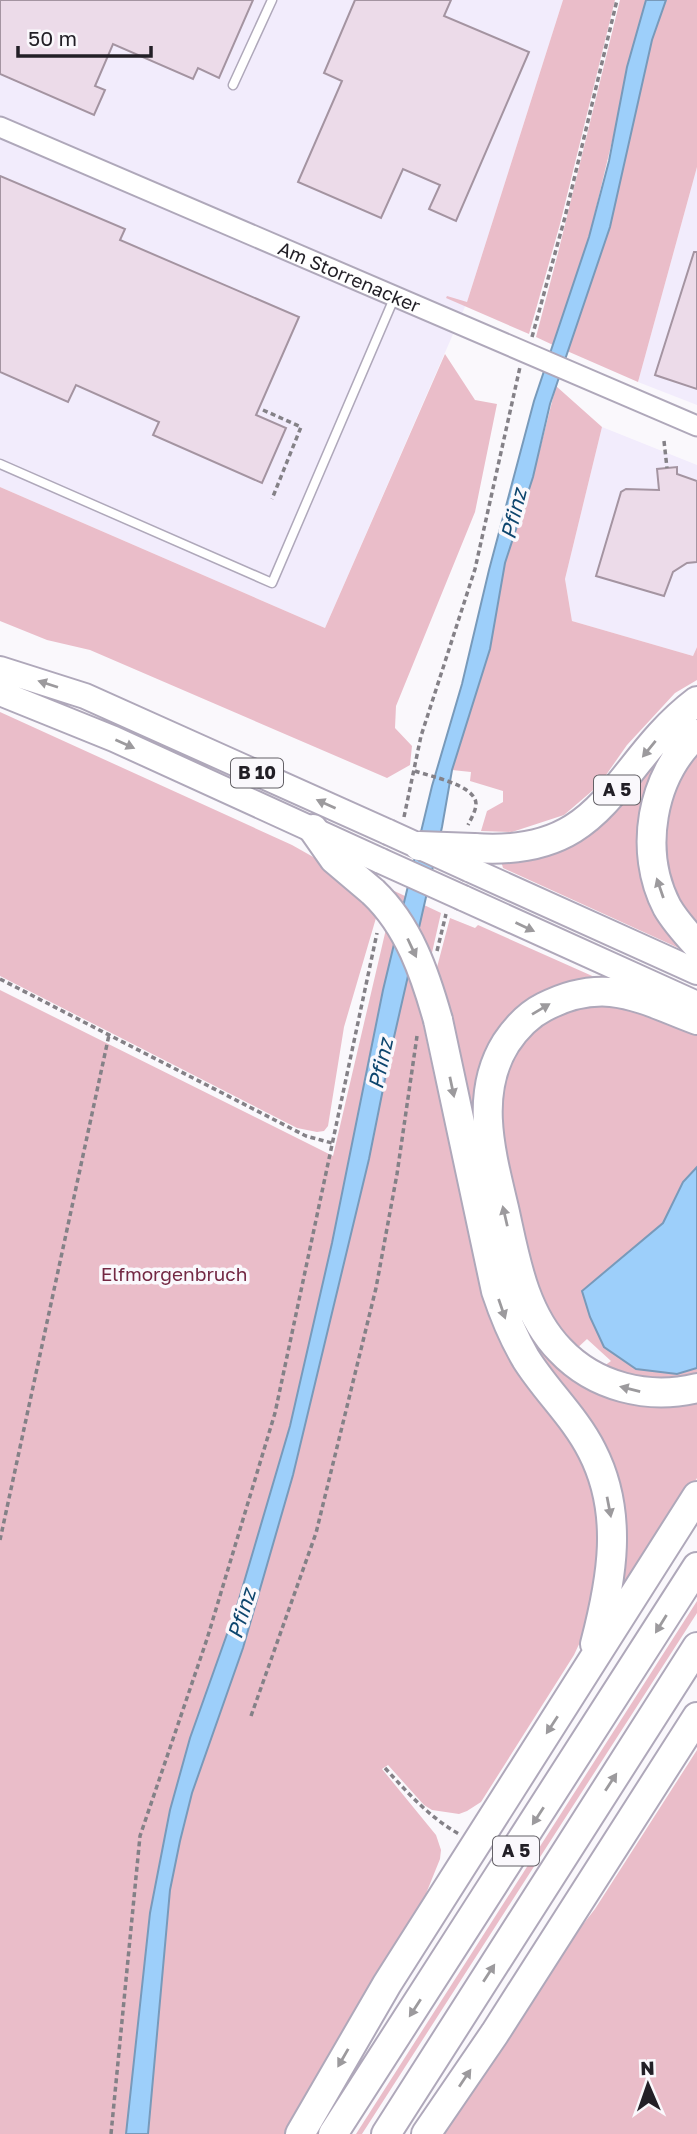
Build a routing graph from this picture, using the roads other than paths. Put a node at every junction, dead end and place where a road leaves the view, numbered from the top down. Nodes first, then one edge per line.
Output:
1 (272, 0) edge
2 (233, 85) dead end
3 (0, 127) edge
4 (395, 296) junction
5 (697, 426) edge
6 (0, 464) edge
7 (0, 669) edge
8 (0, 694) edge
9 (697, 701) edge
10 (697, 734) edge
11 (313, 829) junction
12 (419, 846) joint
13 (470, 849) junction
14 (697, 945) edge
15 (697, 972) edge
16 (697, 1004) edge
17 (697, 1020) edge
18 (697, 1388) edge
19 (697, 1496) edge
20 (697, 1567) edge
21 (697, 1647) edge
22 (589, 1667) junction
23 (697, 1717) edge
24 (300, 2134) edge
25 (333, 2134) edge
26 (386, 2134) edge
27 (426, 2134) edge

1 - 2 lane
3 - 4 street, Am Storrenacker
4 - 5 street, Am Storrenacker
4 - 6 lane
12 -> 7 highway, B 10, bridge
8 -> 11 highway, B 10
9 -> 13 highway, A 5
14 -> 10 highway, A 5
11 -> 16 highway, B 10, bridge
11 -> 22 highway, bridge
12 - 13 highway, bridge
13 - 15 highway
18 -> 17 highway
19 - 22 highway
20 -> 25 highway, A 5
26 -> 21 highway, A 5
22 -> 24 highway
27 -> 23 highway

